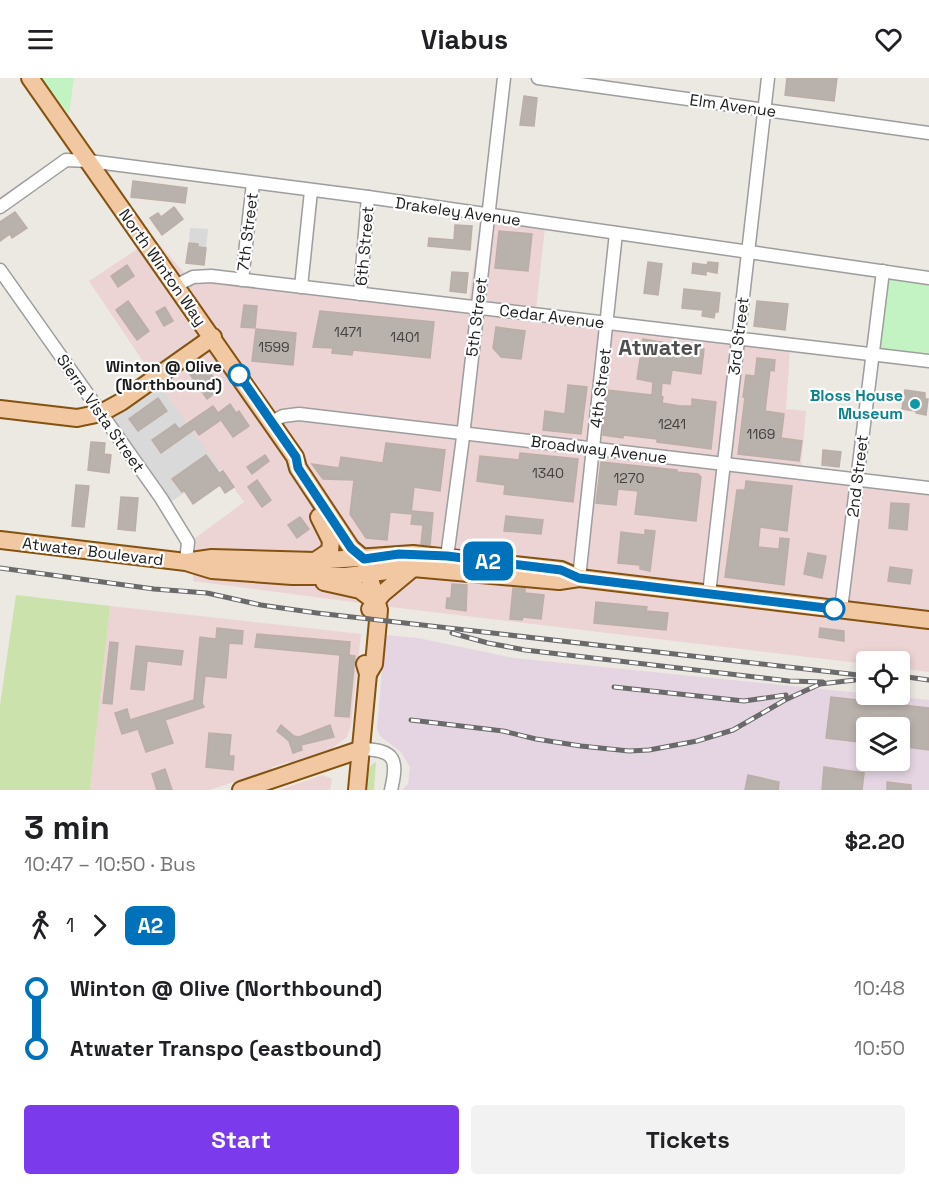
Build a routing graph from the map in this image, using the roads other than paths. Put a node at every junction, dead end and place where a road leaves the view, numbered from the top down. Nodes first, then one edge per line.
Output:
1 (30, 78) edge
2 (504, 78) edge
3 (538, 78) edge
4 (768, 78) edge
5 (764, 110) junction
6 (929, 133) edge
7 (89, 161) junction
8 (253, 183) junction
9 (311, 191) junction
10 (368, 197) junction
11 (0, 207) edge
12 (488, 216) junction
13 (616, 233) junction
14 (748, 252) junction
15 (0, 270) edge
16 (883, 271) junction
17 (929, 278) edge
18 (242, 280) junction
19 (177, 285) junction
20 (301, 287) junction
21 (360, 294) junction
22 (477, 307) junction
23 (607, 322) junction
24 (213, 338) junction
25 (737, 338) junction
26 (872, 354) junction
27 (929, 361) edge
28 (0, 409) edge
29 (101, 412) junction
30 (271, 422) junction
31 (463, 434) junction
32 (593, 449) junction
33 (297, 462) junction
34 (723, 464) junction
35 (856, 480) junction
36 (929, 488) edge
37 (0, 540) edge
38 (447, 556) junction
39 (315, 561) junction
40 (186, 562) junction
41 (366, 566) junction
42 (413, 568) junction
43 (300, 576) junction
44 (579, 578) junction
45 (709, 594) junction
46 (375, 602) junction
47 (841, 609) junction
48 (929, 620) edge
49 (362, 749) junction
50 (241, 790) edge
51 (357, 790) edge
52 (391, 790) edge

1 - 7 main road, North Winton Way
2 - 12 street, 5th Street
3 - 5 street, Elm Avenue
4 - 5 street, 3rd Street
5 - 6 street, Elm Avenue
5 - 14 street, 3rd Street
7 - 8 street, Drakeley Avenue
7 - 11 street, Drakeley Avenue
7 - 19 main road, North Winton Way
8 - 9 street, Drakeley Avenue
8 - 18 street, 7th Street
9 - 10 street, Drakeley Avenue
9 - 20 street
10 - 12 street, Drakeley Avenue
10 - 21 street, 6th Street
12 - 13 street, Drakeley Avenue
12 - 22 street, 5th Street
13 - 14 street, Drakeley Avenue
13 - 23 street, 4th Street
14 - 16 street, Drakeley Avenue
14 - 25 street, 3rd Street
15 - 29 street, Sierra Vista Street
16 - 17 street, Drakeley Avenue
16 - 26 street, 2nd Street
18 - 19 street, Cedar Avenue
18 - 20 street, Cedar Avenue
19 - 24 main road, North Winton Way
20 - 21 street, Cedar Avenue
21 - 22 street, Cedar Avenue
22 - 23 street, Cedar Avenue
22 - 31 street, 5th Street
23 - 25 street, Cedar Avenue
23 - 32 street, 4th Street
24 - 29 main road
24 - 30 main road, North Winton Way
25 - 26 street, Cedar Avenue
25 - 34 street, 3rd Street
26 - 27 street, Cedar Avenue
26 - 35 street, 2nd Street
28 - 29 main road
29 - 40 street, Sierra Vista Street
30 - 31 street, Broadway Avenue
30 - 33 main road, North Winton Way
31 - 32 street, Broadway Avenue
31 - 38 street, 5th Street
32 - 34 street, Broadway Avenue
32 - 44 street, 4th Street
33 - 39 main road
33 - 41 main road, North Winton Way
34 - 35 street, Broadway Avenue
34 - 45 street, 3rd Street
35 - 36 street, Broadway Avenue
35 - 47 street, 2nd Street
37 - 40 main road, Atwater Boulevard
38 - 41 main road, Atwater Boulevard
38 - 44 main road, Atwater Boulevard
39 - 40 main road, Atwater Boulevard
39 - 41 main road, Atwater Boulevard
40 - 43 main road, Atwater Boulevard
41 - 42 main road, Atwater Boulevard
41 - 43 main road, Atwater Boulevard
41 - 46 main road, North Winton Way
42 - 44 main road, Atwater Boulevard
42 - 46 main road
43 - 46 main road
44 - 45 main road, Atwater Boulevard
45 - 47 main road, Atwater Boulevard
46 - 49 main road, North Winton Way
47 - 48 main road, Atwater Boulevard
49 - 50 main road
49 - 51 main road, North Winton Way
49 - 52 street

